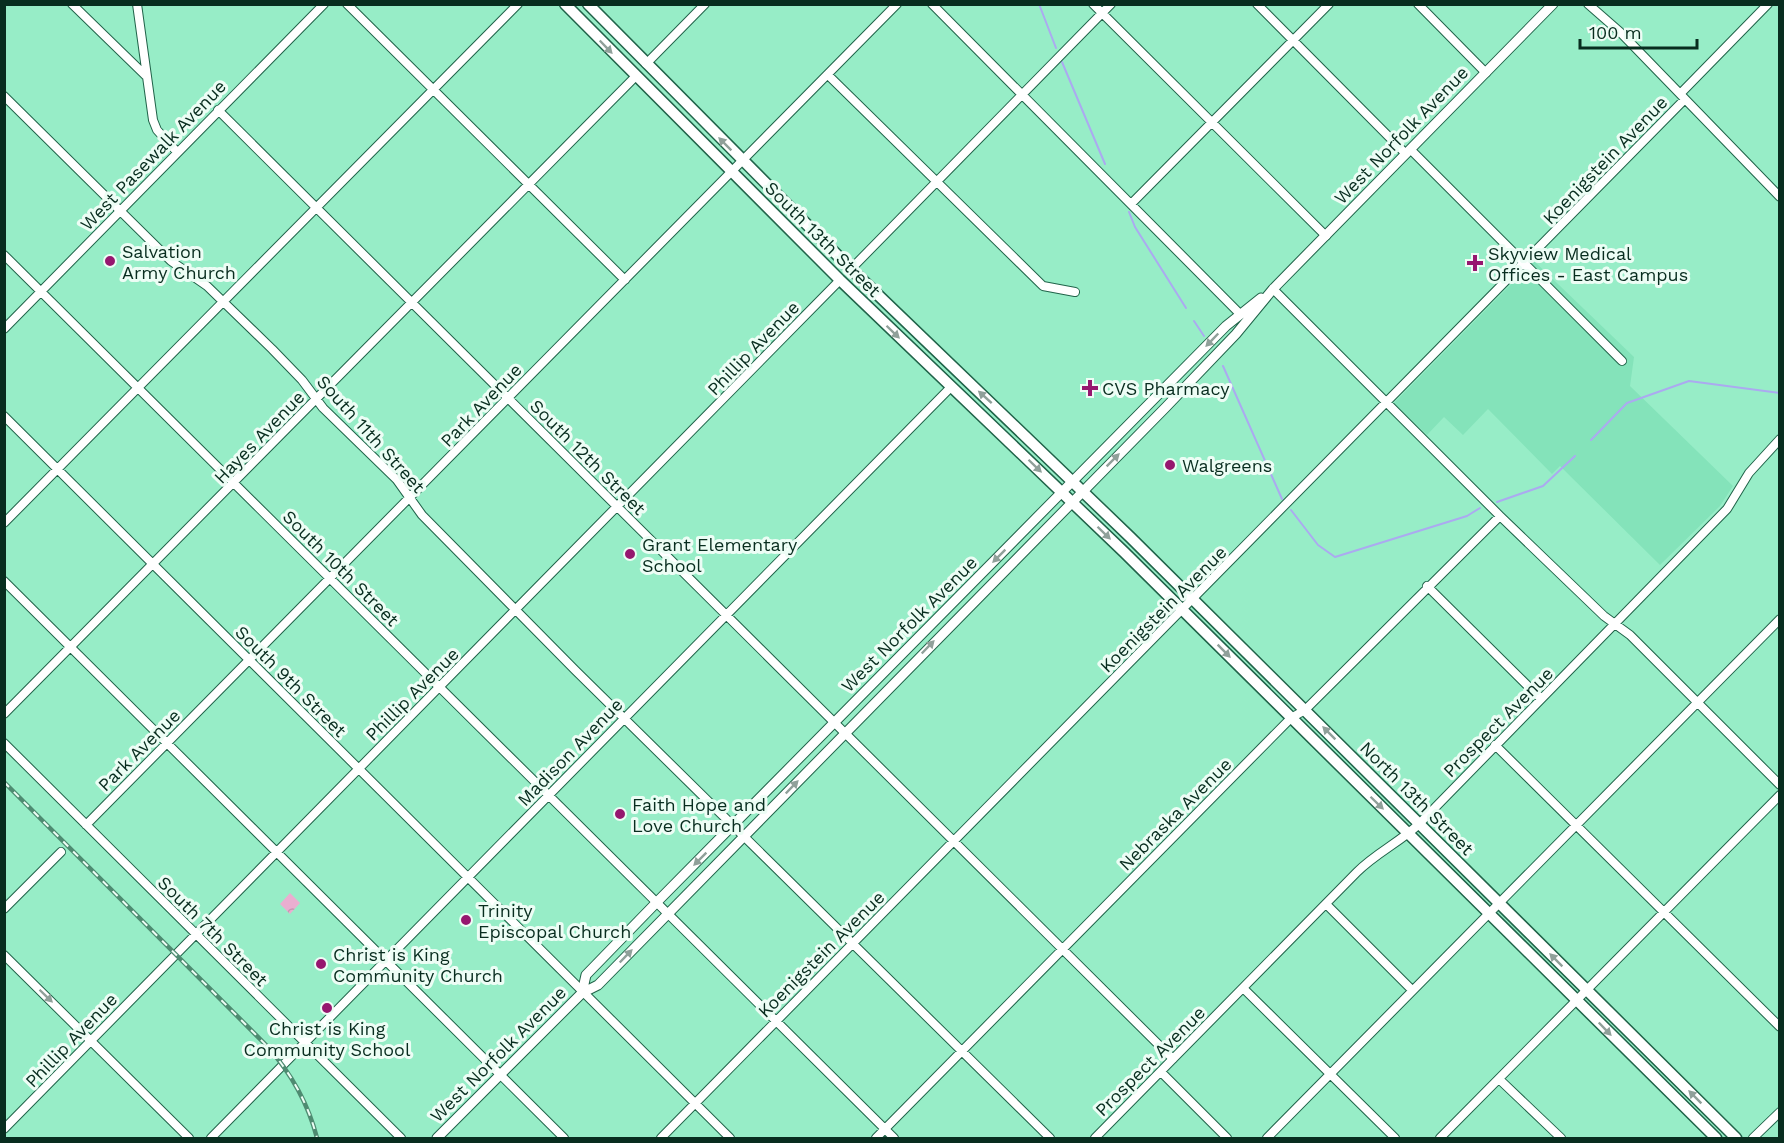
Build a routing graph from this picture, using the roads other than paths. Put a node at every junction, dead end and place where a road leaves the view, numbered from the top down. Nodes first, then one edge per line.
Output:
1 (72, 4) edge
2 (137, 4) edge
3 (324, 4) edge
4 (347, 4) edge
5 (518, 4) edge
6 (566, 4) edge
7 (588, 4) edge
8 (705, 4) edge
9 (897, 4) edge
10 (932, 4) edge
11 (1093, 4) edge
12 (1111, 4) edge
13 (1257, 4) edge
14 (1329, 4) edge
15 (1418, 4) edge
16 (1553, 4) edge
17 (1588, 4) edge
18 (1768, 4) edge
19 (1102, 14) junction
20 (1293, 40) junction
21 (646, 64) junction
22 (1486, 73) junction
23 (828, 75) junction
24 (146, 76) junction
25 (635, 77) junction
26 (433, 89) junction
27 (1023, 95) junction
28 (4, 96) edge
29 (1683, 97) junction
30 (218, 110) junction
31 (1212, 123) junction
32 (177, 152) junction
33 (1408, 152) junction
34 (742, 161) junction
35 (732, 172) junction
36 (937, 183) junction
37 (529, 184) junction
38 (1779, 197) edge
39 (1131, 204) junction
40 (315, 208) junction
41 (120, 211) junction
42 (1326, 236) junction
43 (4, 255) edge
44 (1524, 264) junction
45 (851, 269) junction
46 (625, 280) junction
47 (840, 280) junction
48 (1273, 289) junction
49 (40, 291) junction
50 (1075, 292) dead end
51 (223, 302) junction
52 (412, 303) junction
53 (1240, 314) junction
54 (4, 328) edge
55 (1622, 361) dead end
56 (951, 387) junction
57 (137, 388) junction
58 (509, 398) junction
59 (316, 399) junction
60 (1388, 403) junction
61 (4, 417) edge
62 (1779, 439) edge
63 (57, 470) junction
64 (1073, 482) junction
65 (235, 484) junction
66 (1082, 491) junction
67 (1062, 492) junction
68 (410, 499) junction
69 (1072, 501) junction
70 (618, 508) junction
71 (1500, 516) junction
72 (4, 523) edge
73 (152, 566) junction
74 (331, 579) junction
75 (4, 581) edge
76 (1427, 586) junction
77 (1192, 599) junction
78 (516, 610) junction
79 (1182, 610) junction
80 (726, 616) junction
81 (1779, 619) edge
82 (1616, 624) junction
83 (72, 648) junction
84 (251, 661) junction
85 (440, 688) junction
86 (1541, 699) junction
87 (1698, 703) junction
88 (1305, 710) junction
89 (4, 714) edge
90 (624, 718) junction
91 (1291, 718) junction
92 (835, 723) junction
93 (845, 733) junction
94 (4, 743) edge
95 (166, 745) junction
96 (1495, 745) junction
97 (358, 770) junction
98 (1779, 785) edge
99 (1779, 795) edge
100 (548, 797) junction
101 (1419, 824) junction
102 (86, 825) junction
103 (1577, 825) junction
104 (733, 826) junction
105 (1408, 834) junction
106 (743, 836) junction
107 (954, 842) junction
108 (61, 852) dead end
109 (276, 854) junction
110 (468, 878) junction
111 (1499, 903) junction
112 (655, 904) junction
113 (1326, 904) junction
114 (4, 909) edge
115 (1663, 912) junction
116 (1488, 913) junction
117 (666, 915) junction
118 (196, 935) junction
119 (854, 944) junction
120 (1063, 949) junction
121 (4, 955) edge
122 (387, 962) junction
123 (1243, 988) junction
124 (1412, 990) junction
125 (1587, 990) junction
126 (582, 993) junction
127 (1577, 999) junction
128 (776, 1021) junction
129 (1779, 1027) edge
130 (92, 1041) junction
131 (305, 1043) junction
132 (963, 1052) junction
133 (1173, 1059) junction
134 (1161, 1072) junction
135 (1331, 1074) junction
136 (500, 1076) junction
137 (1499, 1079) junction
138 (695, 1104) junction
139 (1779, 1112) edge
140 (4, 1129) edge
141 (885, 1130) junction
142 (189, 1138) edge
143 (211, 1138) edge
144 (402, 1138) edge
145 (437, 1138) edge
146 (564, 1138) edge
147 (661, 1138) edge
148 (730, 1138) edge
149 (876, 1138) edge
150 (894, 1138) edge
151 (1050, 1138) edge
152 (1095, 1138) edge
153 (1227, 1138) edge
154 (1267, 1138) edge
155 (1395, 1138) edge
156 (1440, 1138) edge
157 (1561, 1138) edge
158 (1716, 1138) edge
159 (1736, 1138) edge
160 (1753, 1138) edge

1 - 24 street
2 - 24 street
3 - 30 street, West Pasewalk Avenue
4 - 26 street
5 - 26 street
6 -> 25 highway, South 13th Street
7 - 21 highway, South 13th Street
8 - 21 street
9 - 23 street, Park Avenue
10 - 27 street
11 - 19 street
12 - 19 street
13 - 20 street
14 - 20 street
15 - 22 street
16 - 22 main road, West Norfolk Avenue
17 - 29 street
18 - 29 street, Koenigstein Avenue
19 - 27 street
19 - 31 street
20 - 31 street
20 - 33 street
34 -> 21 highway, South 13th Street
22 - 33 main road, West Norfolk Avenue
23 - 34 street, Park Avenue
23 - 36 street
24 - 32 street
25 - 35 highway, South 13th Street
25 - 37 street, Hayes Avenue
26 - 37 street
26 - 40 street
27 - 36 street
27 - 39 street
28 - 41 street, South 11th Street
29 - 38 street
29 - 44 street, Koenigstein Avenue
30 - 32 street, West Pasewalk Avenue
30 - 40 street, South 12th Street
31 - 39 street
31 - 42 street
32 - 41 street, West Pasewalk Avenue
33 - 42 main road, West Norfolk Avenue
33 - 44 street
34 - 35 street, Park Avenue
34 - 45 highway, South 13th Street
35 - 46 street, Park Avenue
35 - 47 highway, South 13th Street
36 - 45 street
36 - 50 street
37 - 46 street
37 - 52 street, Hayes Avenue
39 - 53 street
40 - 51 street
40 - 52 street, South 12th Street
41 - 49 street, West Pasewalk Avenue
41 - 51 street, South 11th Street
42 - 48 main road, West Norfolk Avenue
43 - 49 street, South 10th Street
44 - 55 street
44 - 60 street, Koenigstein Avenue
64 -> 45 highway, South 13th Street
46 - 58 street, Park Avenue
47 -> 56 highway, South 13th Street
47 - 70 street, Phillip Avenue
48 - 53 main road, West Norfolk Avenue
48 - 60 street
66 -> 48 main road, West Norfolk Avenue
49 - 54 street, West Pasewalk Avenue
49 - 57 street, South 10th Street
51 - 57 street
51 - 59 street, South 11th Street
52 - 58 street, South 12th Street
52 - 59 street, Hayes Avenue
53 -> 64 main road, West Norfolk Avenue
56 -> 67 highway, South 13th Street
56 - 80 street, Madison Avenue
57 - 63 street
57 - 65 street, South 10th Street
58 - 68 street, Park Avenue
58 - 70 street, South 12th Street
59 - 65 street, Hayes Avenue
59 - 68 street, South 11th Street
60 - 71 street
60 - 77 street, Koenigstein Avenue
61 - 63 street, South 9th Street
62 - 82 street, Prospect Avenue
63 - 72 street
63 - 73 street, South 9th Street
64 - 66 highway, North 13th Street
64 - 67 main road, West Norfolk Avenue
65 - 73 street, Hayes Avenue
65 - 74 street, South 10th Street
66 - 69 main road, West Norfolk Avenue
66 - 77 highway, North 13th Street
67 - 69 highway, North 13th Street
67 -> 92 main road, West Norfolk Avenue
68 - 74 street, Park Avenue
68 - 78 street, South 11th Street
69 -> 79 highway, North 13th Street
93 -> 69 main road, West Norfolk Avenue
70 - 78 street, Phillip Avenue
70 - 80 street, South 12th Street
71 - 76 street, Nebraska Avenue
71 - 82 street
73 - 83 street, Hayes Avenue
73 - 84 street, South 9th Street
74 - 84 street, Park Avenue
74 - 85 street, South 10th Street
75 - 83 street
76 - 86 street
76 - 88 street, Nebraska Avenue
77 - 79 street, Koenigstein Avenue
77 - 88 highway, North 13th Street
78 - 85 street, Phillip Avenue
78 - 90 street, South 11th Street
79 -> 91 highway, North 13th Street
79 - 107 street, Koenigstein Avenue
80 - 90 street, Madison Avenue
80 - 92 street, South 12th Street
81 - 87 street
82 - 86 street, Prospect Avenue
82 - 87 street
83 - 89 street, Hayes Avenue
83 - 95 street
84 - 95 street, Park Avenue
84 - 97 street, South 9th Street
85 - 97 street, Phillip Avenue
85 - 100 street, South 10th Street
86 - 96 street, Prospect Avenue
87 - 98 street
87 - 103 street
88 - 91 street, Nebraska Avenue
101 -> 88 highway, North 13th Street
90 - 100 street, Madison Avenue
90 - 104 street, South 11th Street
91 -> 105 highway, North 13th Street
91 - 120 street, Nebraska Avenue
92 - 93 street, South 12th Street
92 - 104 main road, West Norfolk Avenue
106 -> 93 main road, West Norfolk Avenue
93 - 107 street, South 12th Street
94 - 102 street, South 7th Street
95 - 102 street, Park Avenue
95 - 109 street
96 - 101 street, Prospect Avenue
96 - 103 street
97 - 109 street, Phillip Avenue
97 - 110 street, South 9th Street
99 - 115 street
100 - 110 street, Madison Avenue
100 - 112 street, South 10th Street
101 - 105 street, Prospect Avenue
101 - 111 highway, North 13th Street
102 - 118 street, South 7th Street
103 - 111 street
103 - 115 street
104 - 106 street, South 11th Street
104 -> 112 main road, West Norfolk Avenue
105 - 113 street, Prospect Avenue
105 - 116 highway, North 13th Street
106 - 117 main road, West Norfolk Avenue
106 - 119 street, South 11th Street
107 - 119 street, Koenigstein Avenue
107 - 120 street, South 12th Street
108 - 114 street
109 - 118 street, Phillip Avenue
109 - 122 street
110 - 122 street, Madison Avenue
110 - 126 street, South 9th Street
111 - 116 street
125 -> 111 highway, North 13th Street
112 - 117 street, South 10th Street
112 - 126 main road, West Norfolk Avenue
113 - 123 street, Prospect Avenue
113 - 124 street
115 - 125 street
115 - 129 street
116 - 124 street
116 - 127 highway, North 13th Street
126 -> 117 main road, West Norfolk Avenue
117 - 128 street, South 10th Street
118 - 130 street, Phillip Avenue
118 - 131 street, South 7th Street
119 - 128 street, Koenigstein Avenue
119 - 132 street, South 11th Street
120 - 132 street, Nebraska Avenue
120 - 133 street, South 12th Street
121 -> 130 street
122 - 131 street, Madison Avenue
122 - 136 street
123 - 133 street, Prospect Avenue
123 - 135 street
124 - 135 street
125 - 127 street
159 -> 125 highway, North 13th Street
126 - 136 main road, West Norfolk Avenue
126 - 138 street, South 9th Street
127 - 137 street
127 -> 158 highway, North 13th Street
128 - 138 street, Koenigstein Avenue
128 - 141 street, South 10th Street
130 - 140 street, Phillip Avenue
130 - 142 street
131 - 143 street, Madison Avenue
131 - 144 street, South 7th Street
132 - 141 street, Nebraska Avenue
132 - 151 street, South 11th Street
133 - 134 street, Prospect Avenue
134 - 152 street, Prospect Avenue
134 - 153 street
135 - 154 street
135 - 155 street
136 - 145 main road, West Norfolk Avenue
136 - 146 street
137 - 156 street
137 - 157 street
138 - 147 street, Koenigstein Avenue
138 - 148 street, South 9th Street
139 - 160 street
141 - 149 street, Nebraska Avenue
141 - 150 street, South 10th Street

